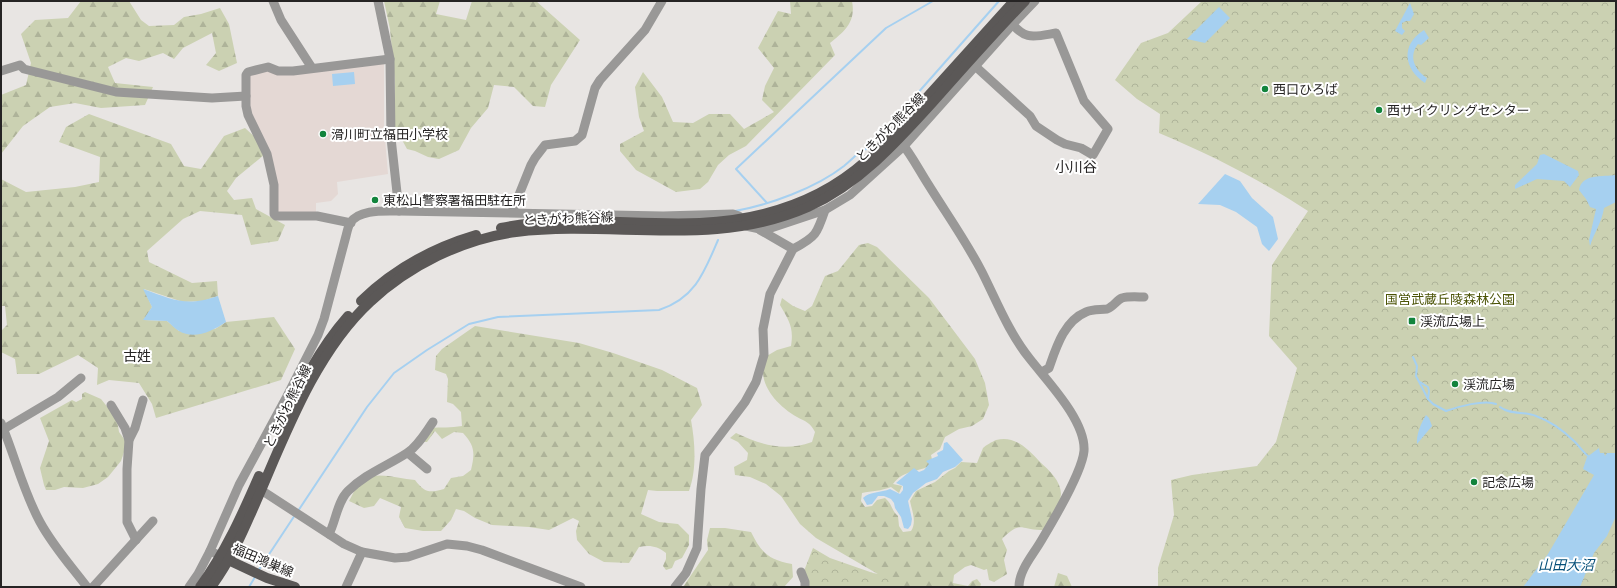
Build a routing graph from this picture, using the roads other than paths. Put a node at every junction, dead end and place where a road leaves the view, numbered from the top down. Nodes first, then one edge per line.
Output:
1 (273, 1) edge
2 (378, 1) edge
3 (662, 1) edge
4 (1014, 1) edge
5 (1025, 1) edge
6 (1035, 1) edge
7 (1010, 22) junction
8 (390, 58) junction
9 (975, 66) junction
10 (312, 68) junction
11 (1, 71) edge
12 (246, 96) junction
13 (899, 140) junction
14 (825, 210) junction
15 (399, 211) junction
16 (512, 212) junction
17 (351, 222) junction
18 (737, 224) junction
19 (760, 229) junction
20 (793, 249) junction
21 (1144, 297) dead end
22 (1042, 372) junction
23 (81, 378) dead end
24 (143, 400) dead end
25 (111, 405) dead end
26 (433, 422) dead end
27 (2, 426) edge
28 (129, 440) junction
29 (408, 453) junction
30 (427, 469) dead end
31 (261, 490) junction
32 (153, 521) dead end
33 (329, 534) junction
34 (136, 540) junction
35 (210, 551) junction
36 (362, 552) junction
37 (225, 558) junction
38 (801, 572) dead end
39 (87, 587) edge
40 (92, 587) edge
41 (189, 587) edge
42 (200, 587) edge
43 (211, 587) edge
44 (295, 587) edge
45 (346, 587) edge
46 (581, 587) edge
47 (675, 587) edge
48 (805, 587) edge
49 (1019, 587) edge

1 - 10 street
2 - 8 street
3 - 16 street
4 - 13 main road, ときがわ熊谷線
5 - 7 main road, ときがわ熊谷線
6 - 7 street
7 - 9 street
7 - 9 street
7 - 13 main road, ときがわ熊谷線
8 - 10 street
8 - 15 street
9 - 13 street
10 - 12 street
11 - 12 street
12 - 17 street
13 - 14 street
13 - 18 main road, ときがわ熊谷線
13 - 22 street
14 - 19 street
14 - 20 street
15 - 16 street
15 - 17 street
16 - 18 street
17 - 35 street
18 - 19 street
18 - 31 main road, ときがわ熊谷線
18 - 37 main road, ときがわ熊谷線
19 - 20 street
20 - 47 street
21 - 22 street
22 - 49 street
23 - 27 street
24 - 28 street
25 - 28 street
26 - 29 street
27 - 39 street
28 - 34 street
29 - 30 street
29 - 33 street
31 - 33 street
31 - 37 main road, ときがわ熊谷線
32 - 34 street
33 - 36 street
34 - 40 street
35 - 37 street
35 - 41 street
36 - 45 street
36 - 46 street
37 - 42 main road, ときがわ熊谷線
37 - 43 main road, ときがわ熊谷線
37 - 44 main road, 福田鴻巣線
38 - 48 street

